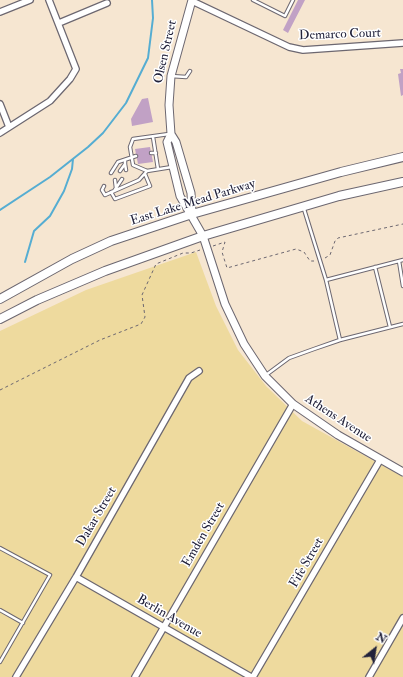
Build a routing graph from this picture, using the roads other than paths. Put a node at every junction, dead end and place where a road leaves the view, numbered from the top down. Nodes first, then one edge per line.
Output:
1 (30, 0) edge
2 (49, 0) edge
3 (192, 0) edge
4 (253, 0) edge
5 (293, 0) edge
6 (106, 3) dead end
7 (0, 12) edge
8 (59, 23) junction
9 (403, 42) edge
10 (190, 71) dead end
11 (171, 76) junction
12 (0, 104) edge
13 (9, 127) junction
14 (0, 133) edge
15 (171, 134) junction
16 (153, 137) junction
17 (156, 152) junction
18 (151, 153) dead end
19 (136, 156) dead end
20 (132, 157) junction
21 (403, 158) edge
22 (125, 160) junction
23 (125, 164) junction
24 (172, 167) junction
25 (158, 169) junction
26 (126, 170) dead end
27 (120, 171) dead end
28 (146, 172) junction
29 (111, 173) dead end
30 (122, 179) dead end
31 (115, 180) dead end
32 (403, 182) edge
33 (104, 186) dead end
34 (114, 190) junction
35 (304, 206) junction
36 (192, 214) junction
37 (198, 225) joint
38 (204, 236) junction
39 (401, 260) edge
40 (375, 267) junction
41 (326, 280) junction
42 (403, 286) edge
43 (0, 299) edge
44 (0, 320) edge
45 (403, 324) edge
46 (390, 327) junction
47 (340, 340) junction
48 (199, 371) dead end
49 (265, 376) junction
50 (293, 404) junction
51 (380, 460) junction
52 (403, 472) edge
53 (0, 548) edge
54 (76, 577) junction
55 (0, 610) edge
56 (403, 618) edge
57 (23, 623) junction
58 (163, 627) junction
59 (0, 662) edge
60 (16, 677) edge
61 (135, 677) edge
62 (252, 677) edge
63 (369, 677) edge

1 - 7 street
2 - 8 street
3 - 9 street, Demarco Court
3 - 11 street, Olsen Street
4 - 5 lane
6 - 8 street
8 - 13 street
10 - 11 lane
11 - 15 street, Olsen Street
12 - 13 street
13 - 14 street
15 - 16 lane
15 - 24 street, Olsen Street
15 - 36 street, Olsen Street
16 - 17 lane
16 - 20 lane
17 - 18 lane
17 - 25 lane
19 - 20 lane
20 - 22 lane
20 - 28 lane
21 - 36 main road, East Lake Mead Parkway
22 - 23 lane
22 - 29 lane
23 - 26 lane
23 - 27 lane
24 - 25 lane
24 - 36 street, Olsen Street
25 - 28 lane
28 - 34 lane
28 - 34 lane
30 - 34 lane
31 - 34 lane
32 - 35 main road
33 - 34 lane
35 - 38 main road
35 - 41 lane
36 - 37 street, Olsen Street
36 - 43 main road, East Lake Mead Parkway
37 - 38 street, Athens Avenue
38 - 44 main road
38 - 49 street, Athens Avenue
39 - 40 lane
39 - 42 lane
40 - 41 lane
40 - 46 lane
41 - 47 lane
45 - 46 lane
46 - 47 lane
47 - 49 lane
48 - 54 street, Dakar Street
49 - 50 street, Athens Avenue
50 - 51 street, Athens Avenue
50 - 58 street, Emden Street
51 - 52 street, Athens Avenue
51 - 62 street, Fife Street
53 - 57 lane
54 - 58 street, Berlin Avenue
54 - 60 street, Dakar Street
55 - 57 lane
56 - 63 street
57 - 59 lane
58 - 61 street, Emden Street
58 - 62 street, Berlin Avenue

